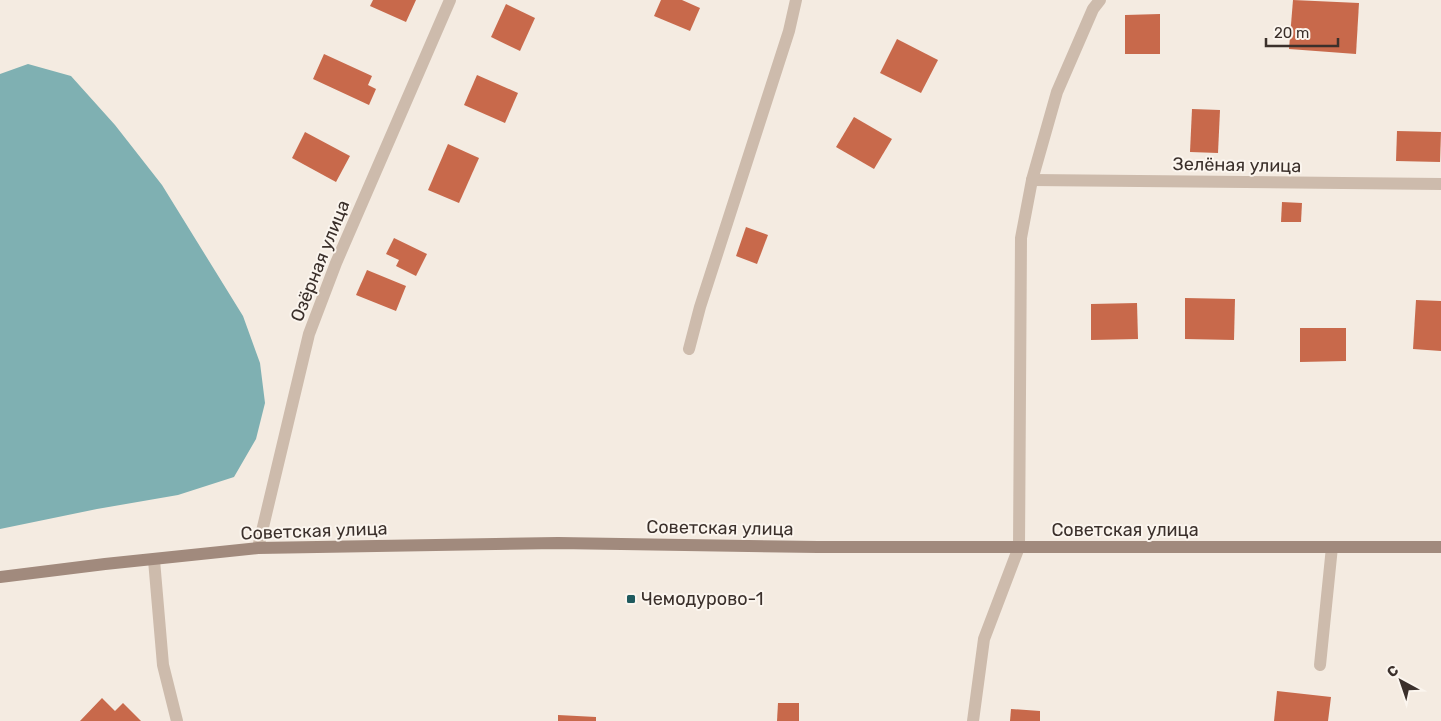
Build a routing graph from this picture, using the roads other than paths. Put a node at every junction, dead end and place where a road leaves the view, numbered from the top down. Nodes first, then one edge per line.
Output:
1 (450, 0) edge
2 (796, 0) edge
3 (1100, 0) edge
4 (1032, 180) junction
5 (1441, 184) edge
6 (689, 349) dead end
7 (1019, 547) junction
8 (1332, 547) junction
9 (258, 548) junction
10 (1441, 548) edge
11 (154, 560) junction
12 (1, 578) edge
13 (1320, 665) dead end
14 (177, 721) edge
15 (973, 721) edge

1 - 9 street, Озёрная улица
2 - 6 street
3 - 4 street
4 - 5 street, Зелёная улица
4 - 7 street
7 - 8 street, Советская улица
7 - 9 street, Советская улица
7 - 15 street
8 - 10 street, Советская улица
8 - 13 street
9 - 11 street, Советская улица
11 - 12 street, Советская улица
11 - 14 street

